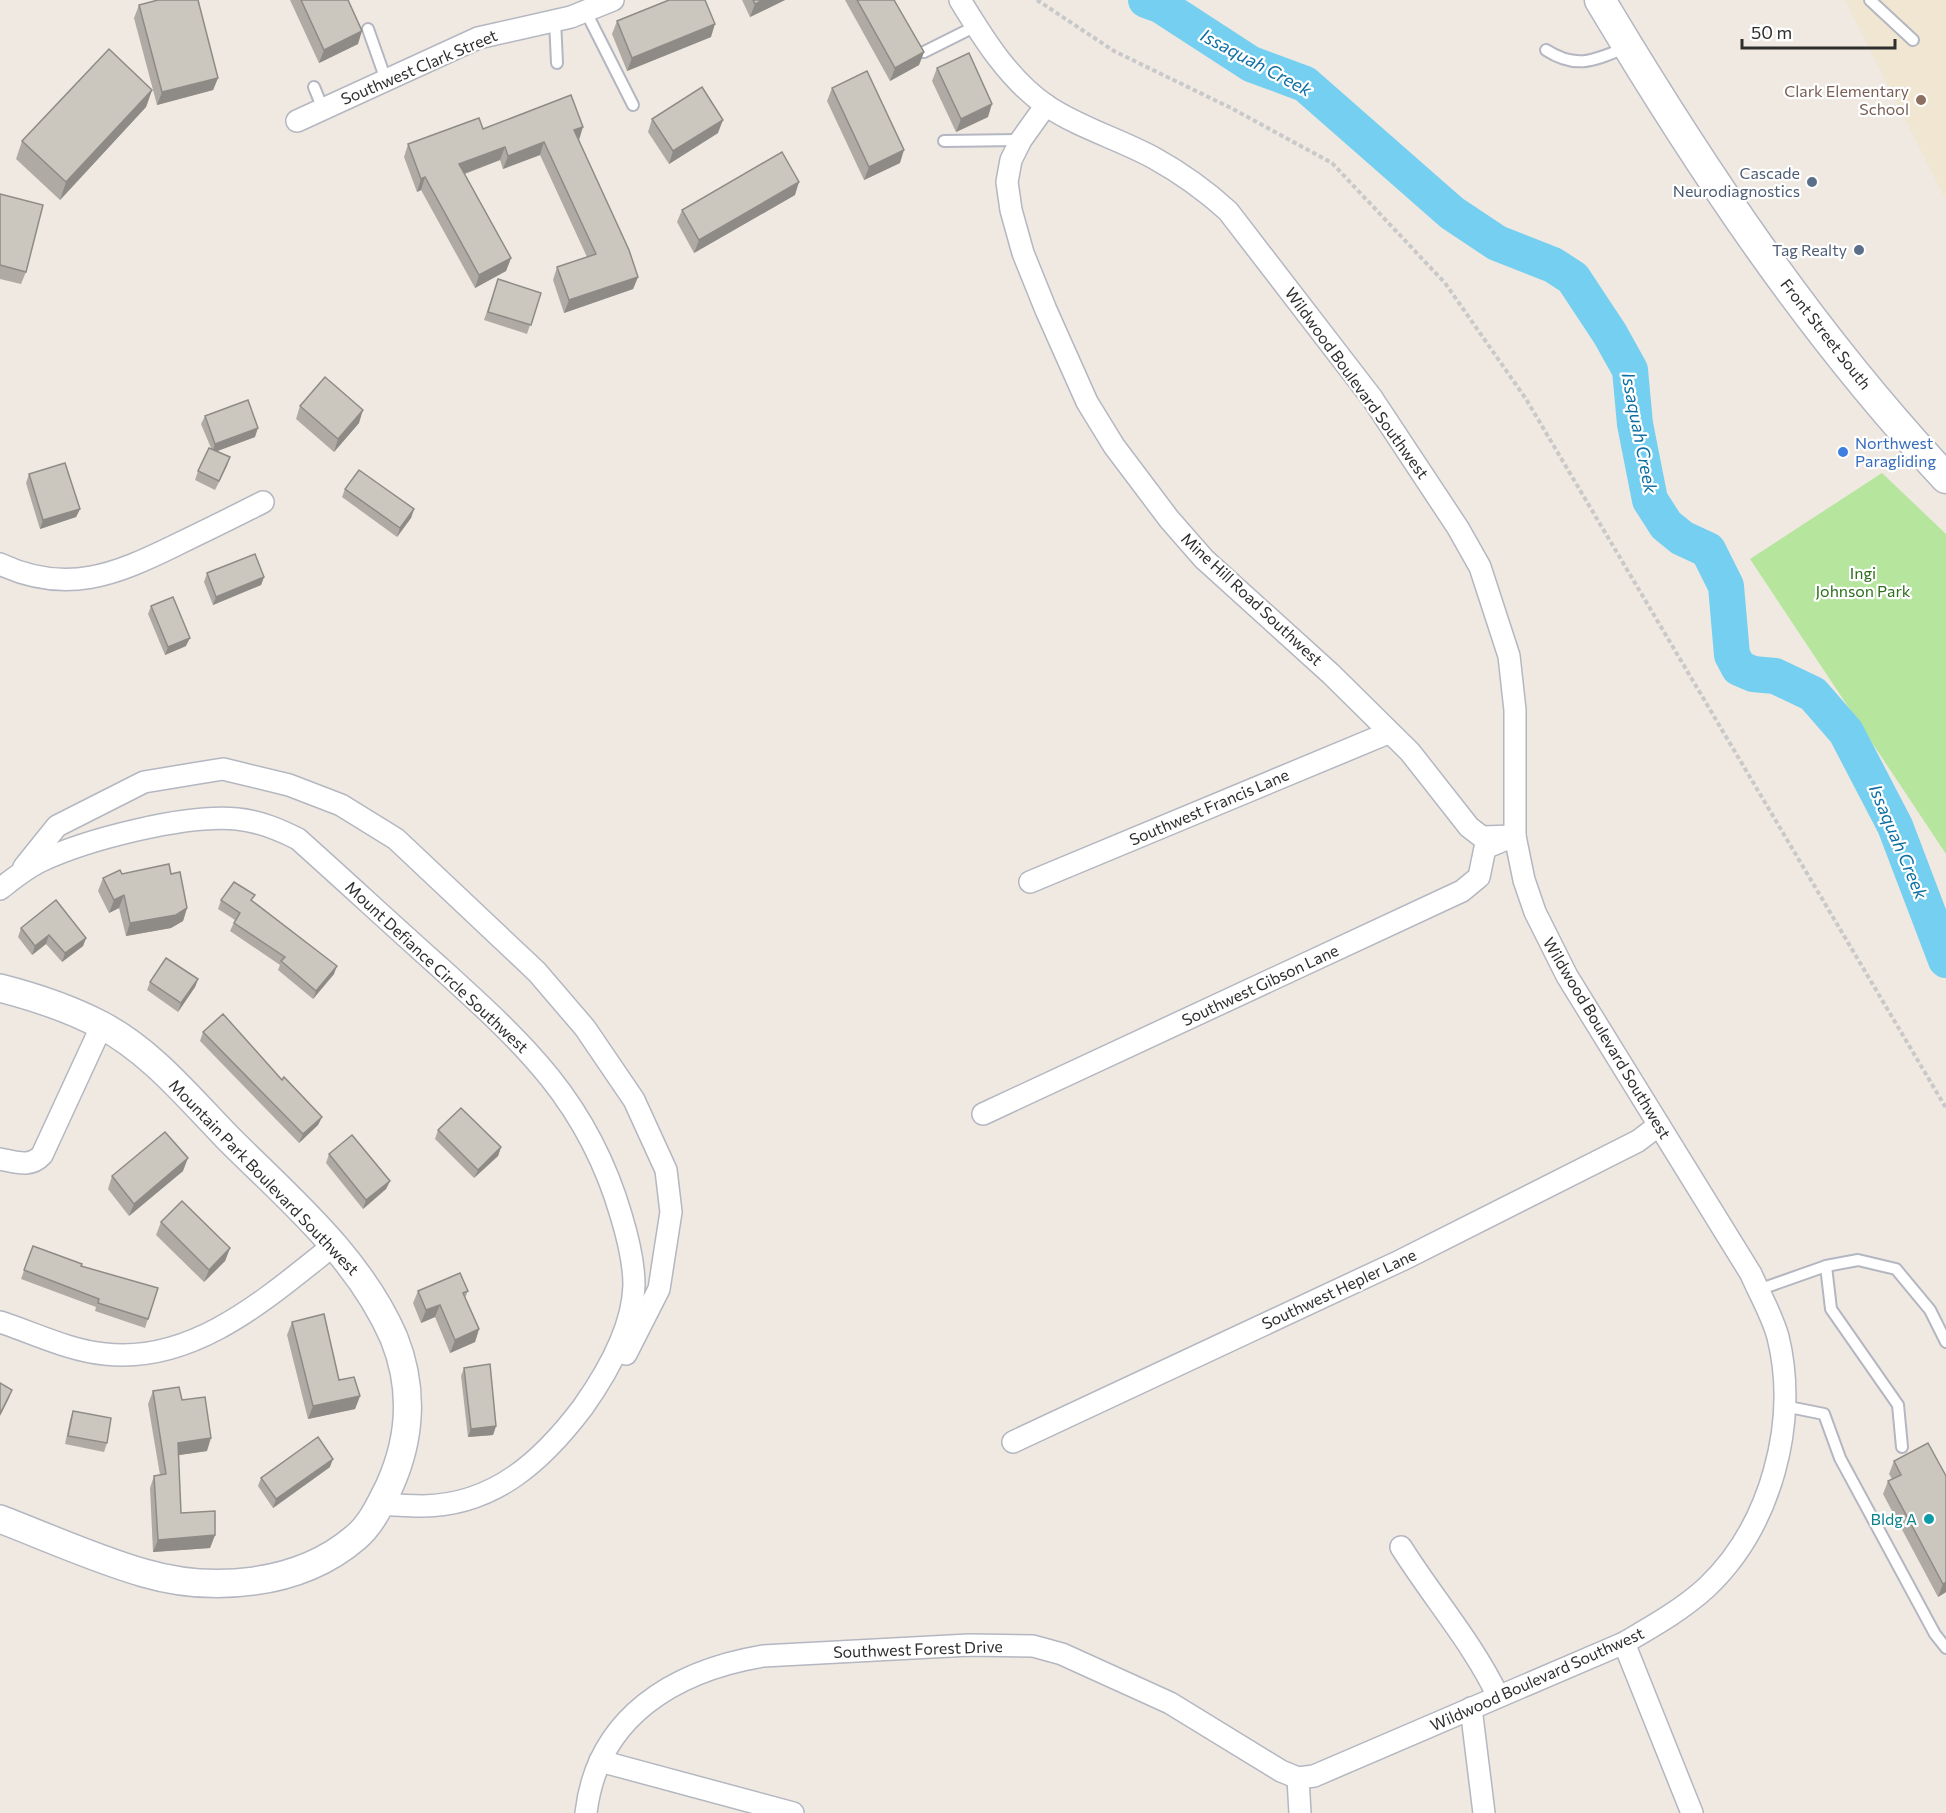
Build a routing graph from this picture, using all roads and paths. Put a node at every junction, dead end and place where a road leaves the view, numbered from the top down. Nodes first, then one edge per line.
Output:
1 (613, 0) edge
2 (960, 0) edge
3 (1037, 0) edge
4 (1600, 0) edge
5 (1870, 0) edge
6 (586, 12) junction
7 (555, 20) junction
8 (976, 26) junction
9 (368, 29) dead end
10 (1913, 40) dead end
11 (1628, 46) junction
12 (1546, 50) dead end
13 (924, 52) edge
14 (557, 63) dead end
15 (386, 80) junction
16 (314, 87) dead end
17 (633, 105) dead end
18 (1046, 105) junction
19 (324, 109) junction
20 (297, 121) dead end
21 (1020, 140) junction
22 (944, 141) dead end
23 (1946, 478) edge
24 (263, 502) dead end
25 (0, 564) edge
26 (1388, 733) junction
27 (1515, 836) junction
28 (18, 874) junction
29 (1030, 882) dead end
30 (0, 889) edge
31 (0, 988) edge
32 (102, 1025) junction
33 (1946, 1108) edge
34 (983, 1114) dead end
35 (1659, 1125) junction
36 (0, 1159) edge
37 (334, 1245) junction
38 (1826, 1266) junction
39 (1758, 1290) junction
40 (0, 1322) edge
41 (1946, 1342) edge
42 (597, 1386) junction
43 (1784, 1406) junction
44 (1012, 1442) dead end
45 (1902, 1448) dead end
46 (381, 1504) junction
47 (0, 1519) edge
48 (1401, 1547) dead end
49 (1624, 1643) junction
50 (1946, 1648) edge
51 (1498, 1696) junction
52 (1471, 1708) junction
53 (600, 1761) junction
54 (1298, 1778) junction
55 (586, 1813) edge
56 (793, 1813) edge
57 (1300, 1813) edge
58 (1484, 1813) edge
59 (1692, 1813) edge

1 - 6 street, Southwest Clark Street
2 - 8 street, Wildwood Boulevard Southwest
3 - 33 path
4 - 11 main road, Front Street South
5 - 10 lane
6 - 7 street, Southwest Clark Street
6 - 17 lane
7 - 14 lane
7 - 15 street, Southwest Clark Street
8 - 13 lane
8 - 18 street, Wildwood Boulevard Southwest
9 - 15 lane
11 - 12 lane
11 - 23 main road, Front Street South
15 - 19 street, Southwest Clark Street
16 - 19 lane
18 - 21 street, Mine Hill Road Southwest
18 - 27 street, Wildwood Boulevard Southwest
19 - 20 street, Southwest Clark Street
21 - 22 lane
21 - 26 street, Mine Hill Road Southwest
24 - 25 street
26 - 27 street, Mine Hill Road Southwest
26 - 29 street, Southwest Francis Lane
27 - 34 street, Southwest Gibson Lane
27 - 35 street, Wildwood Boulevard Southwest
28 - 30 street, Mount Defiance Circle Southwest
28 - 42 street, Mount Defiance Circle Southwest
28 - 42 street
31 - 32 street, Mountain Park Boulevard Southwest
32 - 36 street
32 - 37 street, Mountain Park Boulevard Southwest
35 - 39 street, Wildwood Boulevard Southwest
35 - 44 street, Southwest Hepler Lane
37 - 40 street
37 - 46 street, Mountain Park Boulevard Southwest
38 - 39 lane
38 - 41 lane
38 - 45 lane
39 - 43 street, Wildwood Boulevard Southwest
42 - 46 street, Mount Defiance Circle Southwest
43 - 49 street, Wildwood Boulevard Southwest
43 - 50 lane
46 - 47 street, Mountain Park Boulevard Southwest
48 - 51 street
49 - 51 street, Wildwood Boulevard Southwest
49 - 59 street
51 - 52 street, Wildwood Boulevard Southwest
52 - 54 street, Wildwood Boulevard Southwest
52 - 58 street
53 - 54 street, Southwest Forest Drive
53 - 55 street, Southwest Forest Drive
53 - 56 street
54 - 57 street

